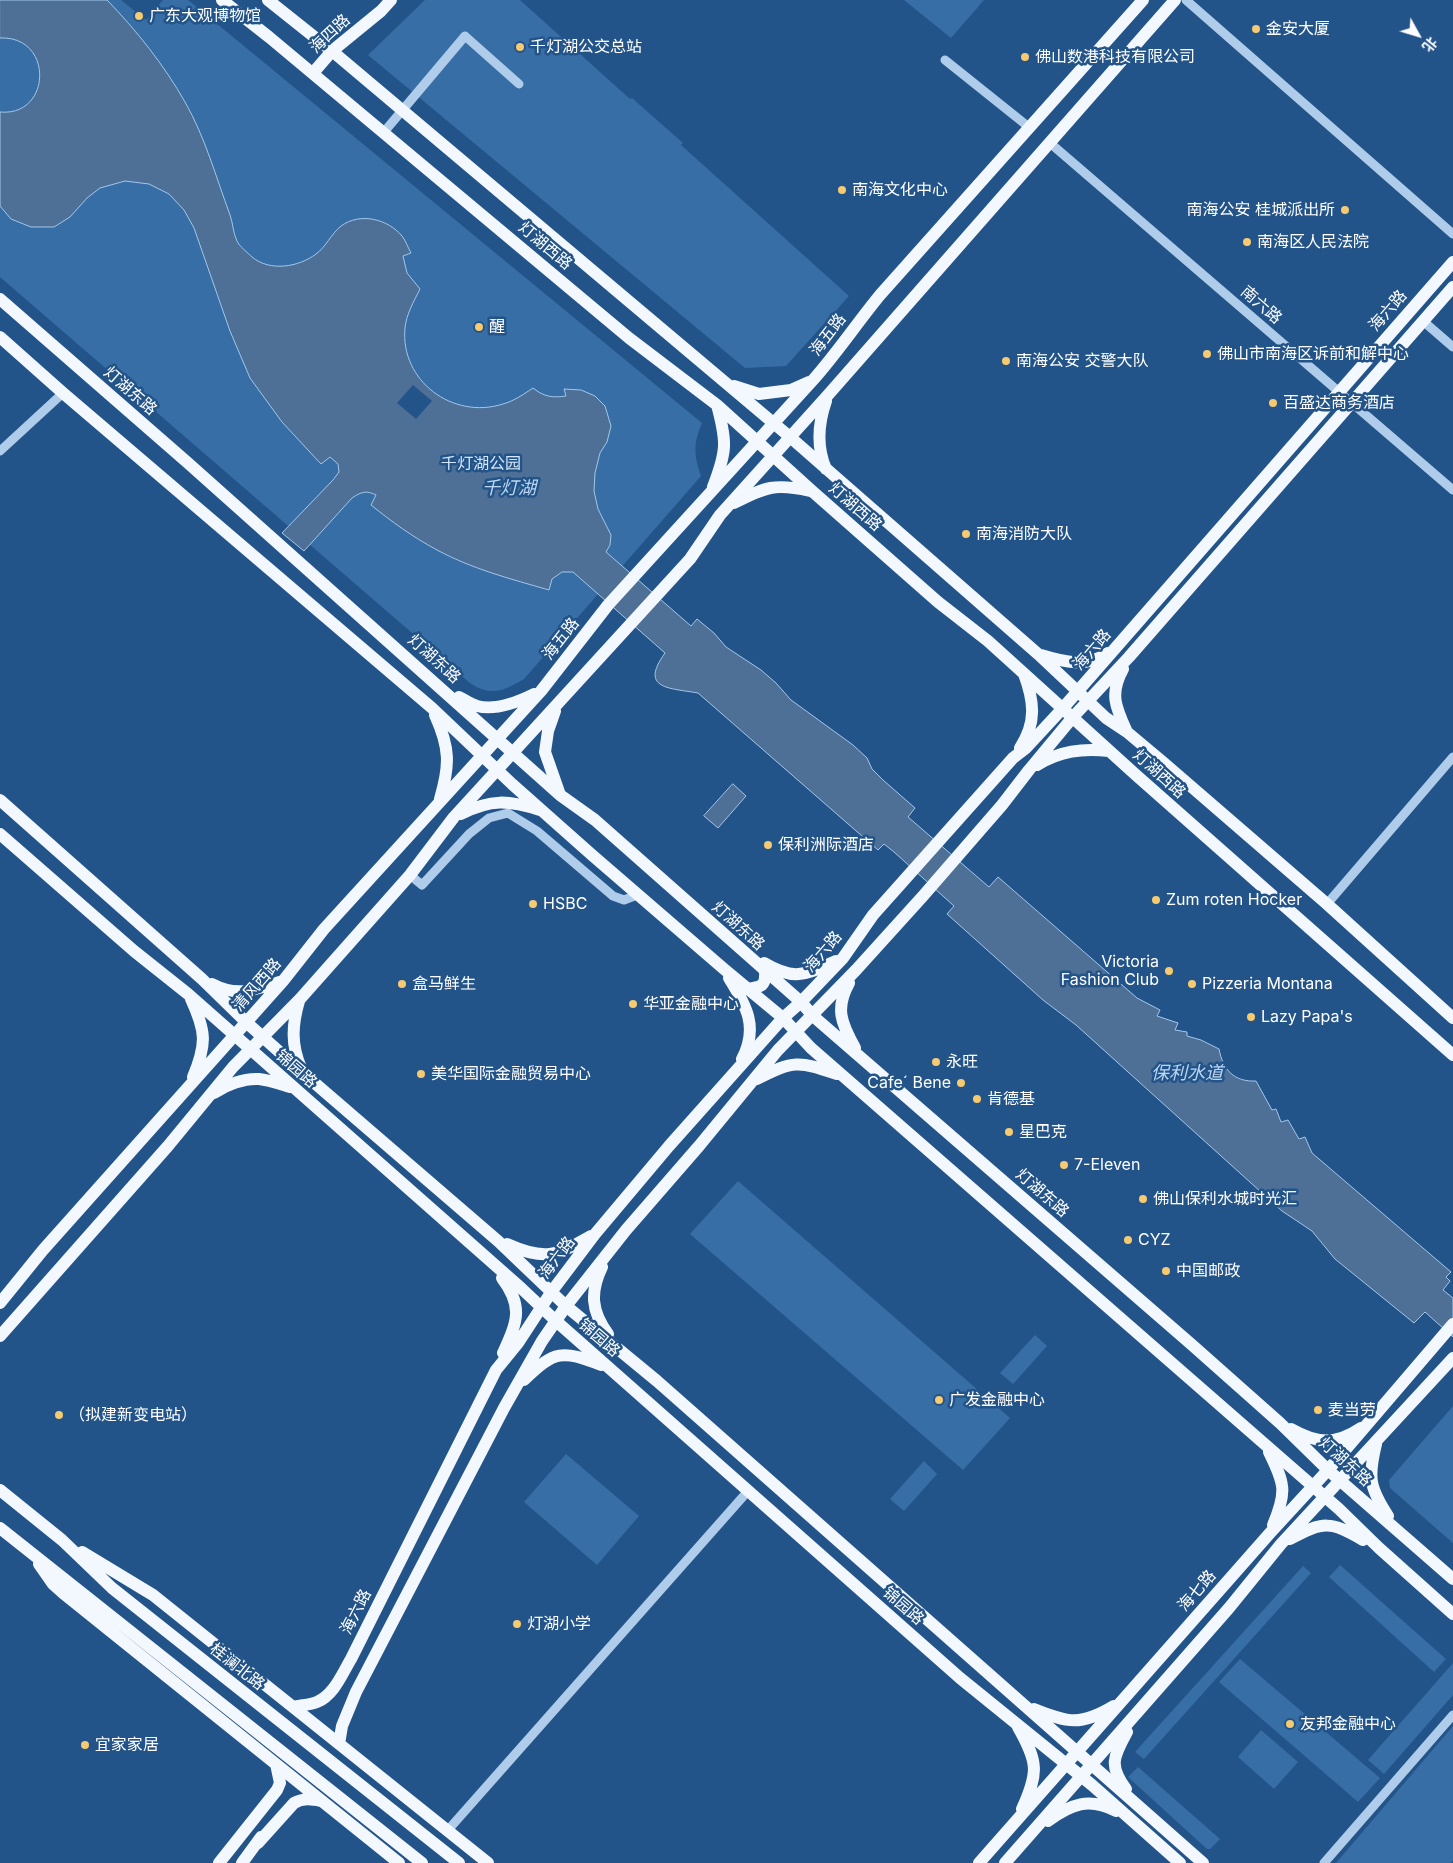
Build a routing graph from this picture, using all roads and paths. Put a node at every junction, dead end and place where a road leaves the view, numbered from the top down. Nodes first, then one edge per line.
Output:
1 (222, 0) edge
2 (268, 0) edge
3 (392, 0) edge
4 (1143, 0) edge
5 (1175, 0) edge
6 (1186, 0) edge
7 (332, 51) junction
8 (945, 60) dead end
9 (312, 73) junction
10 (519, 84) dead end
11 (402, 110) junction
12 (1030, 128) junction
13 (384, 132) junction
14 (1050, 143) junction
15 (1453, 234) edge
16 (1453, 262) edge
17 (1453, 287) edge
18 (0, 299) edge
19 (1423, 321) junction
20 (0, 336) edge
21 (1453, 347) edge
22 (813, 380) junction
23 (727, 384) junction
24 (1339, 392) junction
25 (63, 393) junction
26 (828, 395) junction
27 (1352, 403) junction
28 (717, 405) junction
29 (774, 424) junction
30 (790, 437) junction
31 (758, 442) junction
32 (0, 451) edge
33 (773, 456) junction
34 (827, 471) junction
35 (1453, 490) edge
36 (812, 491) junction
37 (710, 494) junction
38 (727, 507) junction
39 (1118, 646) junction
40 (1038, 654) junction
41 (1129, 658) junction
42 (1023, 672) junction
43 (541, 691) junction
44 (447, 692) junction
45 (1077, 692) junction
46 (1088, 701) junction
47 (558, 704) junction
48 (432, 708) junction
49 (1063, 708) junction
50 (1073, 717) junction
51 (1127, 732) junction
52 (498, 738) junction
53 (1109, 751) junction
54 (514, 752) junction
55 (481, 755) junction
56 (1453, 757) edge
57 (1013, 758) junction
58 (497, 769) junction
59 (1029, 770) junction
60 (560, 795) junction
61 (0, 800) edge
62 (438, 802) junction
63 (544, 811) junction
64 (454, 817) junction
65 (0, 834) edge
66 (410, 875) junction
67 (638, 895) junction
68 (1327, 904) junction
69 (741, 950) junction
70 (842, 958) junction
71 (724, 969) junction
72 (856, 970) junction
73 (765, 972) junction
74 (202, 979) junction
75 (283, 981) junction
76 (748, 989) junction
77 (188, 994) junction
78 (300, 999) junction
79 (800, 1002) junction
80 (1451, 1013) edge
81 (813, 1016) junction
82 (783, 1018) junction
83 (246, 1022) junction
84 (796, 1033) junction
85 (262, 1035) junction
86 (234, 1036) junction
87 (248, 1049) junction
88 (1453, 1054) edge
89 (859, 1056) junction
90 (736, 1072) junction
91 (303, 1073) junction
92 (843, 1076) junction
93 (751, 1083) junction
94 (189, 1086) junction
95 (293, 1088) junction
96 (207, 1097) junction
97 (595, 1234) junction
98 (498, 1241) junction
99 (609, 1251) junction
100 (485, 1256) junction
101 (552, 1291) junction
102 (0, 1304) edge
103 (542, 1306) junction
104 (566, 1306) junction
105 (556, 1321) junction
106 (1453, 1324) edge
107 (0, 1336) edge
108 (622, 1352) junction
109 (1453, 1358) edge
110 (610, 1368) junction
111 (496, 1370) junction
112 (515, 1388) junction
113 (1371, 1421) junction
114 (1280, 1423) junction
115 (1376, 1442) junction
116 (1267, 1448) junction
117 (1328, 1470) junction
118 (1341, 1481) junction
119 (1313, 1486) junction
120 (0, 1490) edge
121 (748, 1491) junction
122 (1325, 1497) junction
123 (0, 1528) edge
124 (1396, 1529) junction
125 (1270, 1533) junction
126 (62, 1540) junction
127 (1281, 1544) junction
128 (1379, 1548) junction
129 (30, 1552) junction
130 (1453, 1578) edge
131 (1453, 1614) edge
132 (1122, 1701) junction
133 (1026, 1706) junction
134 (293, 1707) junction
135 (1136, 1715) junction
136 (1453, 1715) edge
137 (1014, 1720) junction
138 (340, 1744) junction
139 (1078, 1752) junction
140 (276, 1764) junction
141 (1091, 1764) junction
142 (1067, 1765) junction
143 (1080, 1776) junction
144 (322, 1801) junction
145 (1136, 1803) junction
146 (1126, 1815) junction
147 (255, 1819) junction
148 (1017, 1819) junction
149 (448, 1830) junction
150 (1031, 1832) junction
151 (258, 1843) junction
152 (219, 1863) edge
153 (242, 1863) edge
154 (399, 1863) edge
155 (422, 1863) edge
156 (458, 1863) edge
157 (488, 1863) edge
158 (979, 1863) edge
159 (1005, 1863) edge
160 (1180, 1863) edge
161 (1203, 1863) edge
162 (1324, 1863) edge

1 - 9 main road, 灯湖西路
2 - 7 main road, 灯湖西路
3 - 7 main road, 海四路
4 - 12 main road, 海五路
5 - 14 main road
6 - 15 street
7 - 9 main road, 海四路
7 - 11 main road, 灯湖西路
8 - 12 street
9 - 13 main road, 灯湖西路
10 - 11 street
11 - 13 street
11 - 23 main road, 灯湖西路
12 - 22 main road, 海五路
13 - 28 main road, 灯湖西路
14 - 24 street, 南六路
14 - 26 main road
16 - 24 main road, 海六路
17 - 19 main road, 海六路
18 - 44 main road, 灯湖东路
19 - 21 street
19 - 27 main road, 海六路
20 - 25 main road
22 - 23 main road
22 - 29 main road, 海五路
23 - 29 main road, 灯湖西路
24 - 27 street, 南六路
24 - 39 main road, 海六路
25 - 32 street
25 - 48 main road
26 - 30 main road
26 - 34 main road
27 - 35 street, 南六路
27 - 41 main road, 海六路
28 - 31 main road, 灯湖西路
28 - 37 main road
29 - 30 main road, 灯湖西路
29 - 31 main road, 海五路
30 - 33 main road
30 - 34 main road, 灯湖西路
31 - 33 main road, 灯湖西路
31 - 37 main road, 海五路
33 - 36 main road, 灯湖西路
33 - 38 main road
34 - 40 main road, 灯湖西路
36 - 38 main road
36 - 42 main road, 灯湖西路
37 - 43 main road, 海五路
38 - 47 main road
39 - 40 main road
39 - 45 main road, 海六路
40 - 45 main road, 灯湖西路
41 - 46 main road, 海六路
41 - 51 main road
42 - 49 main road, 灯湖西路
42 - 57 main road
43 - 44 main road
43 - 52 main road, 清风西路
44 - 52 main road, 灯湖东路
45 - 46 main road, 灯湖西路
45 - 49 main road, 海六路
46 - 50 main road, 海六路
46 - 51 main road, 灯湖西路
47 - 54 main road
47 - 60 main road
48 - 55 main road
48 - 62 main road
49 - 50 main road, 灯湖西路
49 - 57 main road, 海六路
50 - 53 main road, 灯湖西路
50 - 59 main road, 海六路
51 - 68 main road, 灯湖西路
52 - 54 main road, 灯湖东路
52 - 55 main road, 清风西路
53 - 59 main road
53 - 88 main road, 灯湖西路
54 - 58 main road
54 - 60 main road, 灯湖东路
55 - 58 main road
55 - 62 main road, 清风西路
56 - 68 street
57 - 70 main road, 海六路
58 - 63 main road
58 - 64 main road
59 - 72 main road, 海六路
60 - 69 main road, 灯湖东路
61 - 74 main road
62 - 75 main road, 清风西路
63 - 64 main road
63 - 67 main road
64 - 66 main road
65 - 77 main road, 锦园路
66 - 67 street
66 - 78 main road
67 - 71 main road
68 - 80 main road, 灯湖西路
69 - 70 main road
69 - 73 main road, 灯湖东路
70 - 79 main road, 海六路
71 - 76 main road
71 - 90 main road
72 - 81 main road, 海六路
72 - 89 main road
73 - 76 main road
73 - 79 main road, 灯湖东路
74 - 75 main road
74 - 83 main road, 锦园路
75 - 83 main road, 清风西路
76 - 82 main road
77 - 86 main road, 锦园路
77 - 94 main road
78 - 85 main road
78 - 91 main road
79 - 81 main road, 灯湖东路
79 - 82 main road, 海六路
81 - 84 main road, 海六路
81 - 89 main road, 灯湖东路
82 - 84 main road
82 - 90 main road, 海六路
83 - 85 main road, 锦园路
83 - 86 main road, 清风西路
84 - 92 main road
84 - 93 main road, 海六路
85 - 87 main road
85 - 91 main road, 锦园路
86 - 87 main road, 锦园路
86 - 94 main road, 清风西路
87 - 95 main road, 锦园路
87 - 96 main road
89 - 114 main road, 灯湖东路
90 - 97 main road, 海六路
91 - 98 main road, 锦园路
92 - 93 main road
92 - 116 main road
93 - 99 main road, 海六路
94 - 102 main road, 清风西路
95 - 96 main road
95 - 100 main road, 锦园路
96 - 107 main road
97 - 98 main road
97 - 101 main road, 海六路
98 - 101 main road, 锦园路
99 - 104 main road, 海六路
99 - 108 main road
100 - 103 main road, 锦园路
100 - 111 main road
101 - 103 main road, 海六路
101 - 104 main road, 锦园路
103 - 105 main road, 锦园路
103 - 111 main road, 海六路
104 - 105 main road, 海六路
104 - 108 main road, 锦园路
105 - 110 main road, 锦园路
105 - 112 main road, 海六路
106 - 113 main road, 海七路
108 - 133 main road, 锦园路
109 - 115 main road
110 - 112 main road
110 - 121 main road, 锦园路
111 - 134 main road, 海六路
112 - 138 main road, 海六路
113 - 114 main road
113 - 117 main road, 海七路
114 - 117 main road, 灯湖东路
115 - 118 main road
115 - 124 main road
116 - 119 main road
116 - 125 main road
117 - 118 main road, 灯湖东路
117 - 119 main road, 海七路
118 - 122 main road
118 - 124 main road, 灯湖东路
119 - 122 main road
119 - 125 main road, 海七路
120 - 126 main road, 桂澜北路
121 - 137 main road, 锦园路
121 - 149 street
122 - 127 main road
122 - 128 main road
123 - 129 main road
124 - 130 main road, 灯湖东路
125 - 132 main road, 海七路
126 - 134 main road
126 - 156 main road, 桂澜北路
127 - 128 main road
127 - 135 main road
128 - 131 main road
129 - 140 main road
129 - 155 main road
132 - 133 main road
132 - 139 main road, 海七路
133 - 139 main road, 锦园路
134 - 138 main road
135 - 141 main road
135 - 145 main road
136 - 162 street
137 - 142 main road, 锦园路
137 - 148 main road
138 - 149 main road
139 - 141 main road, 锦园路
139 - 142 main road, 海七路
140 - 144 main road
140 - 147 main road
141 - 143 main road
141 - 145 main road, 锦园路
142 - 143 main road, 锦园路
142 - 148 main road, 海七路
143 - 146 main road, 锦园路
143 - 150 main road
144 - 151 main road
144 - 154 main road
145 - 161 main road, 锦园路
146 - 150 main road
146 - 160 main road, 锦园路
147 - 151 main road
147 - 152 main road
148 - 158 main road, 海七路
149 - 157 main road
150 - 159 main road
151 - 153 main road

